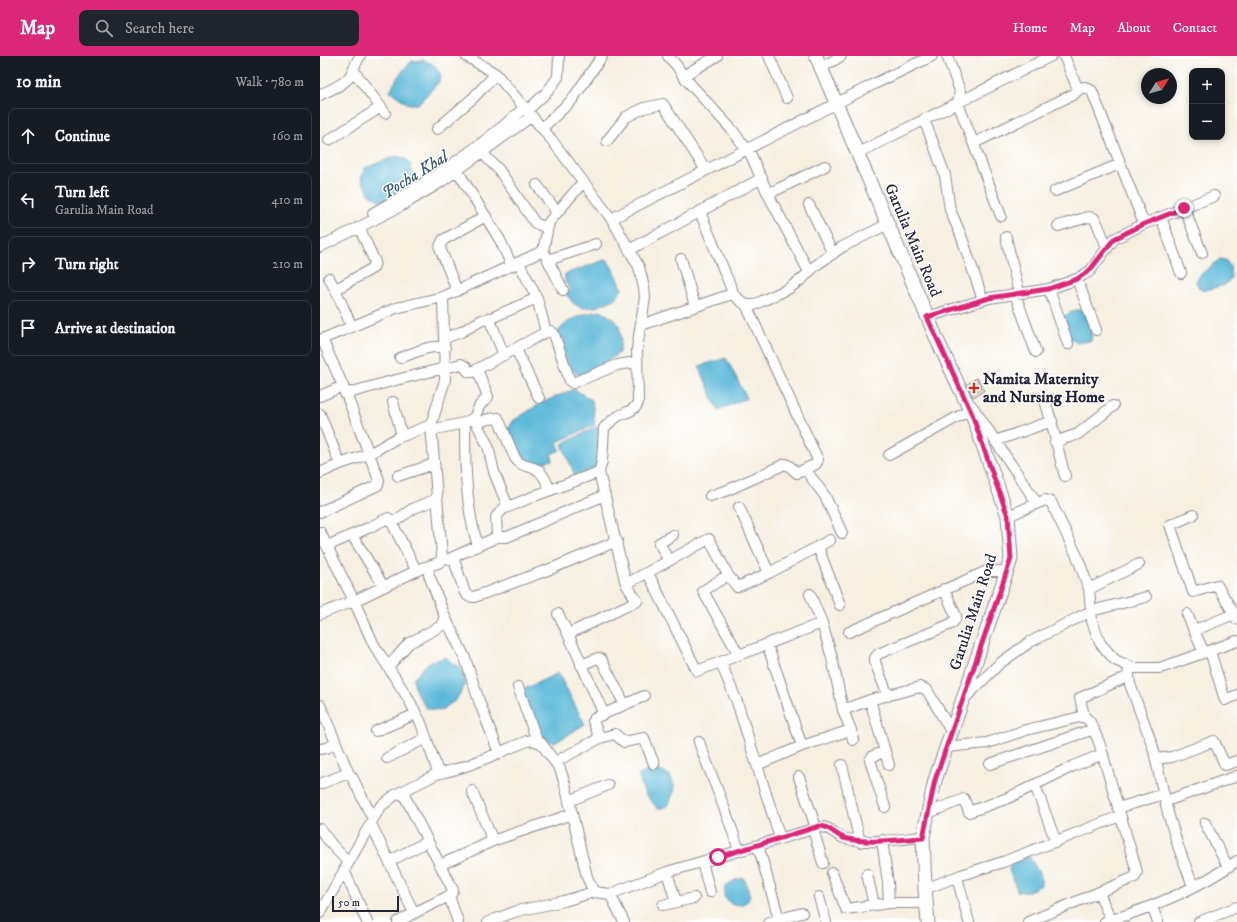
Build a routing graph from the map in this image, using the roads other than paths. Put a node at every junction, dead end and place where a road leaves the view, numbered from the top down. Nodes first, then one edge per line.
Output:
1 (360, 56) edge
2 (466, 56) edge
3 (558, 56) edge
4 (602, 56) edge
5 (668, 56) edge
6 (769, 56) edge
7 (841, 56) edge
8 (932, 56) edge
9 (947, 56) edge
10 (1051, 56) edge
11 (1064, 56) edge
12 (713, 57) edge
13 (819, 62) edge
14 (353, 70) junction
15 (496, 74) junction
16 (683, 76) junction
17 (1080, 88) junction
18 (320, 94) edge
19 (787, 98) dead end
20 (958, 102) junction
21 (836, 104) junction
22 (528, 111) junction
23 (924, 120) junction
24 (542, 128) junction
25 (437, 129) dead end
26 (329, 140) dead end
27 (607, 141) dead end
28 (974, 143) junction
29 (746, 149) junction
30 (483, 152) junction
31 (858, 153) junction
32 (1120, 164) junction
33 (825, 166) dead end
34 (457, 170) junction
35 (706, 170) junction
36 (762, 178) junction
37 (583, 182) junction
38 (537, 185) dead end
39 (1055, 191) dead end
40 (768, 194) junction
41 (1214, 196) dead end
42 (809, 205) dead end
43 (1184, 208) junction
44 (557, 212) junction
45 (700, 212) junction
46 (486, 216) junction
47 (1001, 216) dead end
48 (1161, 217) junction
49 (612, 219) junction
50 (888, 224) junction
51 (1144, 224) junction
52 (1058, 226) dead end
53 (359, 227) junction
54 (547, 228) junction
55 (1006, 237) dead end
56 (320, 241) edge
57 (596, 244) dead end
58 (320, 247) edge
59 (1107, 247) junction
60 (629, 250) junction
61 (543, 251) junction
62 (1202, 253) dead end
63 (833, 254) junction
64 (681, 259) dead end
65 (548, 260) junction
66 (516, 264) junction
67 (809, 272) junction
68 (1181, 273) dead end
69 (329, 278) dead end
70 (1077, 279) junction
71 (336, 289) junction
72 (1048, 289) junction
73 (563, 290) dead end
74 (457, 291) junction
75 (1017, 294) junction
76 (734, 296) junction
77 (444, 297) junction
78 (537, 298) junction
79 (983, 300) junction
80 (746, 304) junction
81 (695, 306) junction
82 (927, 317) junction
83 (489, 318) junction
84 (641, 325) junction
85 (352, 327) junction
86 (1096, 330) dead end
87 (546, 332) junction
88 (321, 339) edge
89 (445, 343) junction
90 (1068, 344) dead end
91 (516, 349) junction
92 (1036, 352) dead end
93 (504, 355) junction
94 (400, 358) dead end
95 (637, 362) junction
96 (445, 367) junction
97 (477, 370) junction
98 (344, 390) junction
99 (320, 396) edge
100 (539, 398) dead end
101 (393, 402) dead end
102 (1046, 404) dead end
103 (968, 405) junction
104 (1113, 406) dead end
105 (320, 414) edge
106 (476, 421) junction
107 (1052, 421) junction
108 (464, 423) junction
109 (431, 428) junction
110 (402, 436) junction
111 (995, 441) junction
112 (1055, 442) junction
113 (369, 454) junction
114 (889, 455) dead end
115 (340, 464) junction
116 (434, 464) junction
117 (806, 469) junction
118 (599, 472) junction
119 (320, 473) edge
120 (398, 476) dead end
121 (1065, 476) dead end
122 (550, 490) junction
123 (605, 495) junction
124 (710, 496) dead end
125 (436, 499) junction
126 (1037, 503) junction
127 (508, 507) junction
128 (739, 507) dead end
129 (320, 512) edge
130 (1193, 515) dead end
131 (1008, 516) junction
132 (392, 523) junction
133 (320, 532) edge
134 (842, 533) dead end
135 (352, 535) junction
136 (673, 535) dead end
137 (497, 537) junction
138 (830, 540) dead end
139 (617, 541) junction
140 (327, 546) junction
141 (478, 546) junction
142 (818, 547) junction
143 (453, 557) junction
144 (441, 561) junction
145 (669, 561) junction
146 (1139, 564) dead end
147 (428, 566) junction
148 (416, 570) junction
149 (1007, 571) junction
150 (648, 573) junction
151 (769, 573) junction
152 (728, 575) junction
153 (626, 584) junction
154 (384, 587) junction
155 (944, 589) junction
156 (1089, 589) junction
157 (810, 594) dead end
158 (1146, 597) dead end
159 (354, 601) junction
160 (840, 605) dead end
161 (1091, 611) junction
162 (320, 614) edge
163 (558, 614) dead end
164 (1187, 614) dead end
165 (1236, 616) edge
166 (445, 617) junction
167 (822, 623) junction
168 (1194, 630) junction
169 (849, 632) dead end
170 (568, 634) junction
171 (1237, 641) edge
172 (767, 644) junction
173 (1207, 652) junction
174 (739, 655) junction
175 (720, 663) junction
176 (581, 665) junction
177 (388, 667) junction
178 (1129, 671) junction
179 (518, 687) dead end
180 (1237, 695) edge
181 (644, 696) dead end
182 (888, 696) junction
183 (870, 700) junction
184 (962, 701) junction
185 (320, 705) edge
186 (625, 705) junction
187 (843, 710) junction
188 (416, 714) junction
189 (604, 714) junction
190 (1084, 716) junction
191 (1094, 729) junction
192 (376, 731) dead end
193 (952, 731) junction
194 (426, 738) junction
195 (600, 738) junction
196 (537, 741) junction
197 (699, 742) dead end
198 (335, 744) junction
199 (802, 746) junction
200 (946, 747) junction
201 (320, 749) edge
202 (499, 752) junction
203 (884, 752) junction
204 (1103, 754) junction
205 (387, 758) dead end
206 (1156, 759) junction
207 (1237, 761) edge
208 (555, 762) junction
209 (654, 764) dead end
210 (842, 764) dead end
211 (990, 764) dead end
212 (757, 765) junction
213 (889, 765) dead end
214 (349, 774) junction
215 (436, 774) junction
216 (1237, 776) edge
217 (799, 777) dead end
218 (320, 784) edge
219 (608, 785) dead end
220 (1035, 785) junction
221 (402, 791) junction
222 (472, 791) dead end
223 (1165, 797) junction
224 (569, 800) junction
225 (885, 807) dead end
226 (1119, 812) junction
227 (928, 813) junction
228 (572, 814) junction
229 (372, 822) junction
230 (1205, 822) dead end
231 (814, 828) junction
232 (320, 829) edge
233 (780, 838) junction
234 (923, 838) junction
235 (882, 840) junction
236 (428, 841) junction
237 (493, 841) junction
238 (860, 842) junction
239 (1056, 842) junction
240 (758, 845) junction
241 (739, 851) junction
242 (1237, 860) edge
243 (390, 861) junction
244 (702, 862) junction
245 (823, 862) dead end
246 (440, 865) junction
247 (346, 866) junction
248 (1228, 867) junction
249 (667, 872) junction
250 (832, 873) dead end
251 (867, 874) dead end
252 (957, 877) junction
253 (1193, 886) junction
254 (925, 889) junction
255 (594, 892) junction
256 (710, 892) dead end
257 (320, 893) edge
258 (1099, 893) junction
259 (610, 894) junction
260 (449, 896) junction
261 (819, 897) dead end
262 (694, 898) dead end
263 (328, 900) junction
264 (676, 902) junction
265 (889, 903) junction
266 (926, 903) junction
267 (663, 905) dead end
268 (874, 905) junction
269 (1152, 907) junction
270 (1237, 907) edge
271 (320, 913) edge
272 (414, 913) junction
273 (802, 913) dead end
274 (774, 921) edge
275 (1108, 921) edge
276 (367, 922) edge
277 (398, 922) edge
278 (458, 922) edge
279 (488, 922) edge
280 (624, 922) edge
281 (826, 922) edge
282 (928, 922) edge
283 (969, 922) edge
284 (1028, 922) edge
285 (1158, 922) edge
286 (1199, 922) edge

1 - 14 street
2 - 15 street
3 - 22 street
4 - 24 street
5 - 16 street
6 - 19 street
7 - 13 street
8 - 21 street
9 - 20 street
10 - 20 street
11 - 17 street
12 - 16 street
13 - 21 street, Garulia Main Road
14 - 18 street
14 - 26 street
15 - 22 street
15 - 25 street
16 - 29 street
17 - 28 street
17 - 32 street
20 - 23 street
20 - 28 street
21 - 29 street
21 - 31 street, Garulia Main Road
22 - 24 street
22 - 30 street
22 - 56 street
23 - 31 street
23 - 79 street
24 - 37 street
27 - 35 street
28 - 47 street
29 - 35 street
29 - 36 street
30 - 34 street
30 - 54 street
31 - 50 street, Garulia Main Road
32 - 39 street
32 - 51 street
33 - 40 street
34 - 46 street
34 - 53 street
35 - 49 street
36 - 40 street
36 - 45 street
37 - 44 street
37 - 49 street
38 - 44 street
40 - 67 street
41 - 43 street
42 - 63 street
43 - 48 street
43 - 62 street
44 - 54 street
45 - 60 street
45 - 76 street
46 - 66 street
46 - 74 street
48 - 51 street
48 - 68 street
49 - 60 street
50 - 63 street
50 - 82 street, Garulia Main Road
51 - 59 street
52 - 59 street
53 - 58 street
53 - 71 street
54 - 61 street
55 - 75 street
57 - 65 street
59 - 70 street
60 - 84 street
61 - 65 street
61 - 66 street
63 - 67 street
64 - 81 street
65 - 73 street
66 - 74 street
66 - 78 street
67 - 80 street
69 - 71 street
70 - 72 street
70 - 86 street
71 - 85 street
72 - 75 street
72 - 90 street
74 - 77 street
75 - 79 street
75 - 92 street
76 - 80 street
76 - 81 street
77 - 85 street
77 - 89 street
78 - 83 street
78 - 87 street
79 - 82 street
80 - 117 street
81 - 84 street
82 - 103 street, Garulia Main Road
83 - 89 street
83 - 93 street
84 - 95 street
85 - 88 street
87 - 91 street
87 - 95 street
88 - 98 street
89 - 94 street
89 - 96 street
91 - 93 street
91 - 100 street
93 - 97 street
95 - 118 street
96 - 97 street
96 - 98 street
96 - 109 street
97 - 106 street
98 - 99 street
98 - 113 street
101 - 110 street
102 - 107 street
103 - 111 street
103 - 114 street
103 - 131 street, Garulia Main Road
104 - 112 street
105 - 115 street
106 - 108 street
106 - 122 street
106 - 127 street
107 - 111 street
107 - 112 street
108 - 109 street
108 - 141 street
109 - 110 street
109 - 116 street
110 - 113 street
111 - 126 street
112 - 121 street
113 - 115 street
113 - 129 street
115 - 119 street
116 - 120 street
116 - 125 street
117 - 124 street
117 - 134 street
118 - 122 street
118 - 123 street
122 - 127 street
123 - 137 street
123 - 139 street
125 - 132 street
125 - 144 street
126 - 131 street
126 - 156 street
127 - 137 street
128 - 151 street
130 - 165 street
131 - 149 street, Garulia Main Road
132 - 135 street
132 - 148 street
133 - 140 street
135 - 140 street
135 - 154 street
136 - 145 street
137 - 141 street
138 - 142 street
139 - 143 street
139 - 153 street
140 - 159 street
141 - 143 street
142 - 151 street
142 - 160 street
143 - 144 street
144 - 147 street
145 - 150 street
145 - 152 street
146 - 156 street
147 - 148 street
147 - 166 street
148 - 154 street
149 - 155 street
149 - 184 street, Garulia Main Road
150 - 153 street
150 - 175 street
151 - 152 street
152 - 174 street
153 - 170 street
154 - 159 street
155 - 169 street
155 - 182 street
156 - 161 street
157 - 167 street
158 - 161 street
159 - 162 street
159 - 177 street
161 - 178 street
161 - 184 street
163 - 170 street
164 - 168 street
165 - 168 street
166 - 177 street
166 - 202 street
167 - 172 street
167 - 187 street
168 - 173 street
170 - 176 street
171 - 173 street
172 - 174 street
172 - 199 street
173 - 178 street
173 - 180 street
174 - 175 street
175 - 212 street
176 - 186 street
176 - 189 street
177 - 188 street
178 - 190 street
178 - 206 street
179 - 196 street
181 - 186 street
182 - 183 street
182 - 193 street
183 - 187 street
183 - 203 street
184 - 193 street, Garulia Main Road
185 - 198 street
186 - 189 street
187 - 199 street
188 - 192 street
188 - 194 street
189 - 195 street
190 - 191 street
190 - 200 street
191 - 204 street
191 - 211 street
193 - 200 street, Garulia Main Road
194 - 205 street
194 - 215 street
195 - 208 street
195 - 209 street
196 - 202 street
196 - 208 street
197 - 241 street
198 - 201 street
198 - 214 street
199 - 212 street
200 - 227 street, Garulia Main Road
202 - 215 street
203 - 213 street
203 - 225 street
204 - 220 street
204 - 226 street
206 - 207 street
206 - 223 street
208 - 224 street
210 - 238 street
212 - 233 street
214 - 218 street
214 - 229 street
215 - 221 street
216 - 223 street
217 - 231 street
219 - 224 street
220 - 227 street
220 - 239 street
221 - 229 street
221 - 236 street
222 - 237 street
223 - 226 street
223 - 253 street
224 - 228 street
226 - 239 street
226 - 258 street
227 - 234 street, Garulia Main Road
228 - 237 street
228 - 255 street
229 - 243 street
229 - 247 street
230 - 248 street
231 - 233 street
231 - 238 street
231 - 245 street
232 - 247 street
233 - 240 street
234 - 235 street
234 - 254 street, Garulia Main Road
235 - 238 street
235 - 265 street
236 - 243 street
236 - 246 street
237 - 246 street
239 - 252 street
240 - 241 street
240 - 274 street
241 - 244 street
242 - 248 street
243 - 272 street
244 - 249 street
244 - 256 street
246 - 260 street
247 - 263 street
247 - 276 street
248 - 253 street
249 - 259 street
249 - 264 street
250 - 268 street
251 - 268 street
252 - 254 street
252 - 283 street
253 - 269 street
254 - 266 street, Garulia Main Road
255 - 259 street
255 - 279 street
257 - 263 street
258 - 275 street
258 - 284 street
259 - 280 street
260 - 272 street
260 - 278 street
261 - 281 street
262 - 264 street
263 - 271 street
264 - 267 street
265 - 266 street
265 - 268 street
266 - 282 street, Garulia Main Road
269 - 275 street
269 - 285 street
270 - 286 street
272 - 277 street
273 - 274 street

